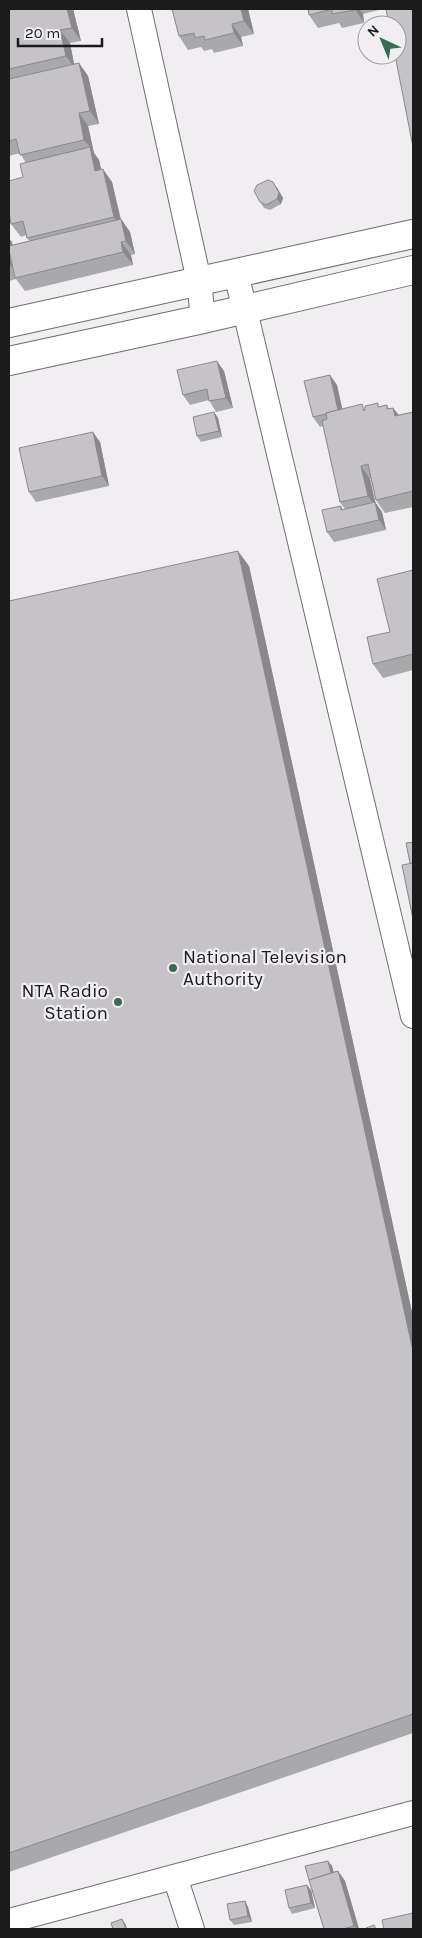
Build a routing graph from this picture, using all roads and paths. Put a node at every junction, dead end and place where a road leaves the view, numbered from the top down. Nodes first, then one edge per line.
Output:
1 (139, 9) edge
2 (413, 234) edge
3 (413, 270) edge
4 (236, 273) junction
5 (199, 281) junction
6 (245, 309) junction
7 (203, 319) junction
8 (9, 323) edge
9 (9, 361) edge
10 (413, 1016) edge
11 (413, 1813) edge
12 (175, 1877) junction
13 (9, 1921) edge
14 (192, 1929) edge

1 - 5 street
2 - 4 street
3 - 6 street
4 - 5 street
4 - 6 street
5 - 7 street
5 - 8 street
6 - 7 street
6 - 10 street
7 - 9 street
11 - 12 street
12 - 13 street
12 - 14 street

